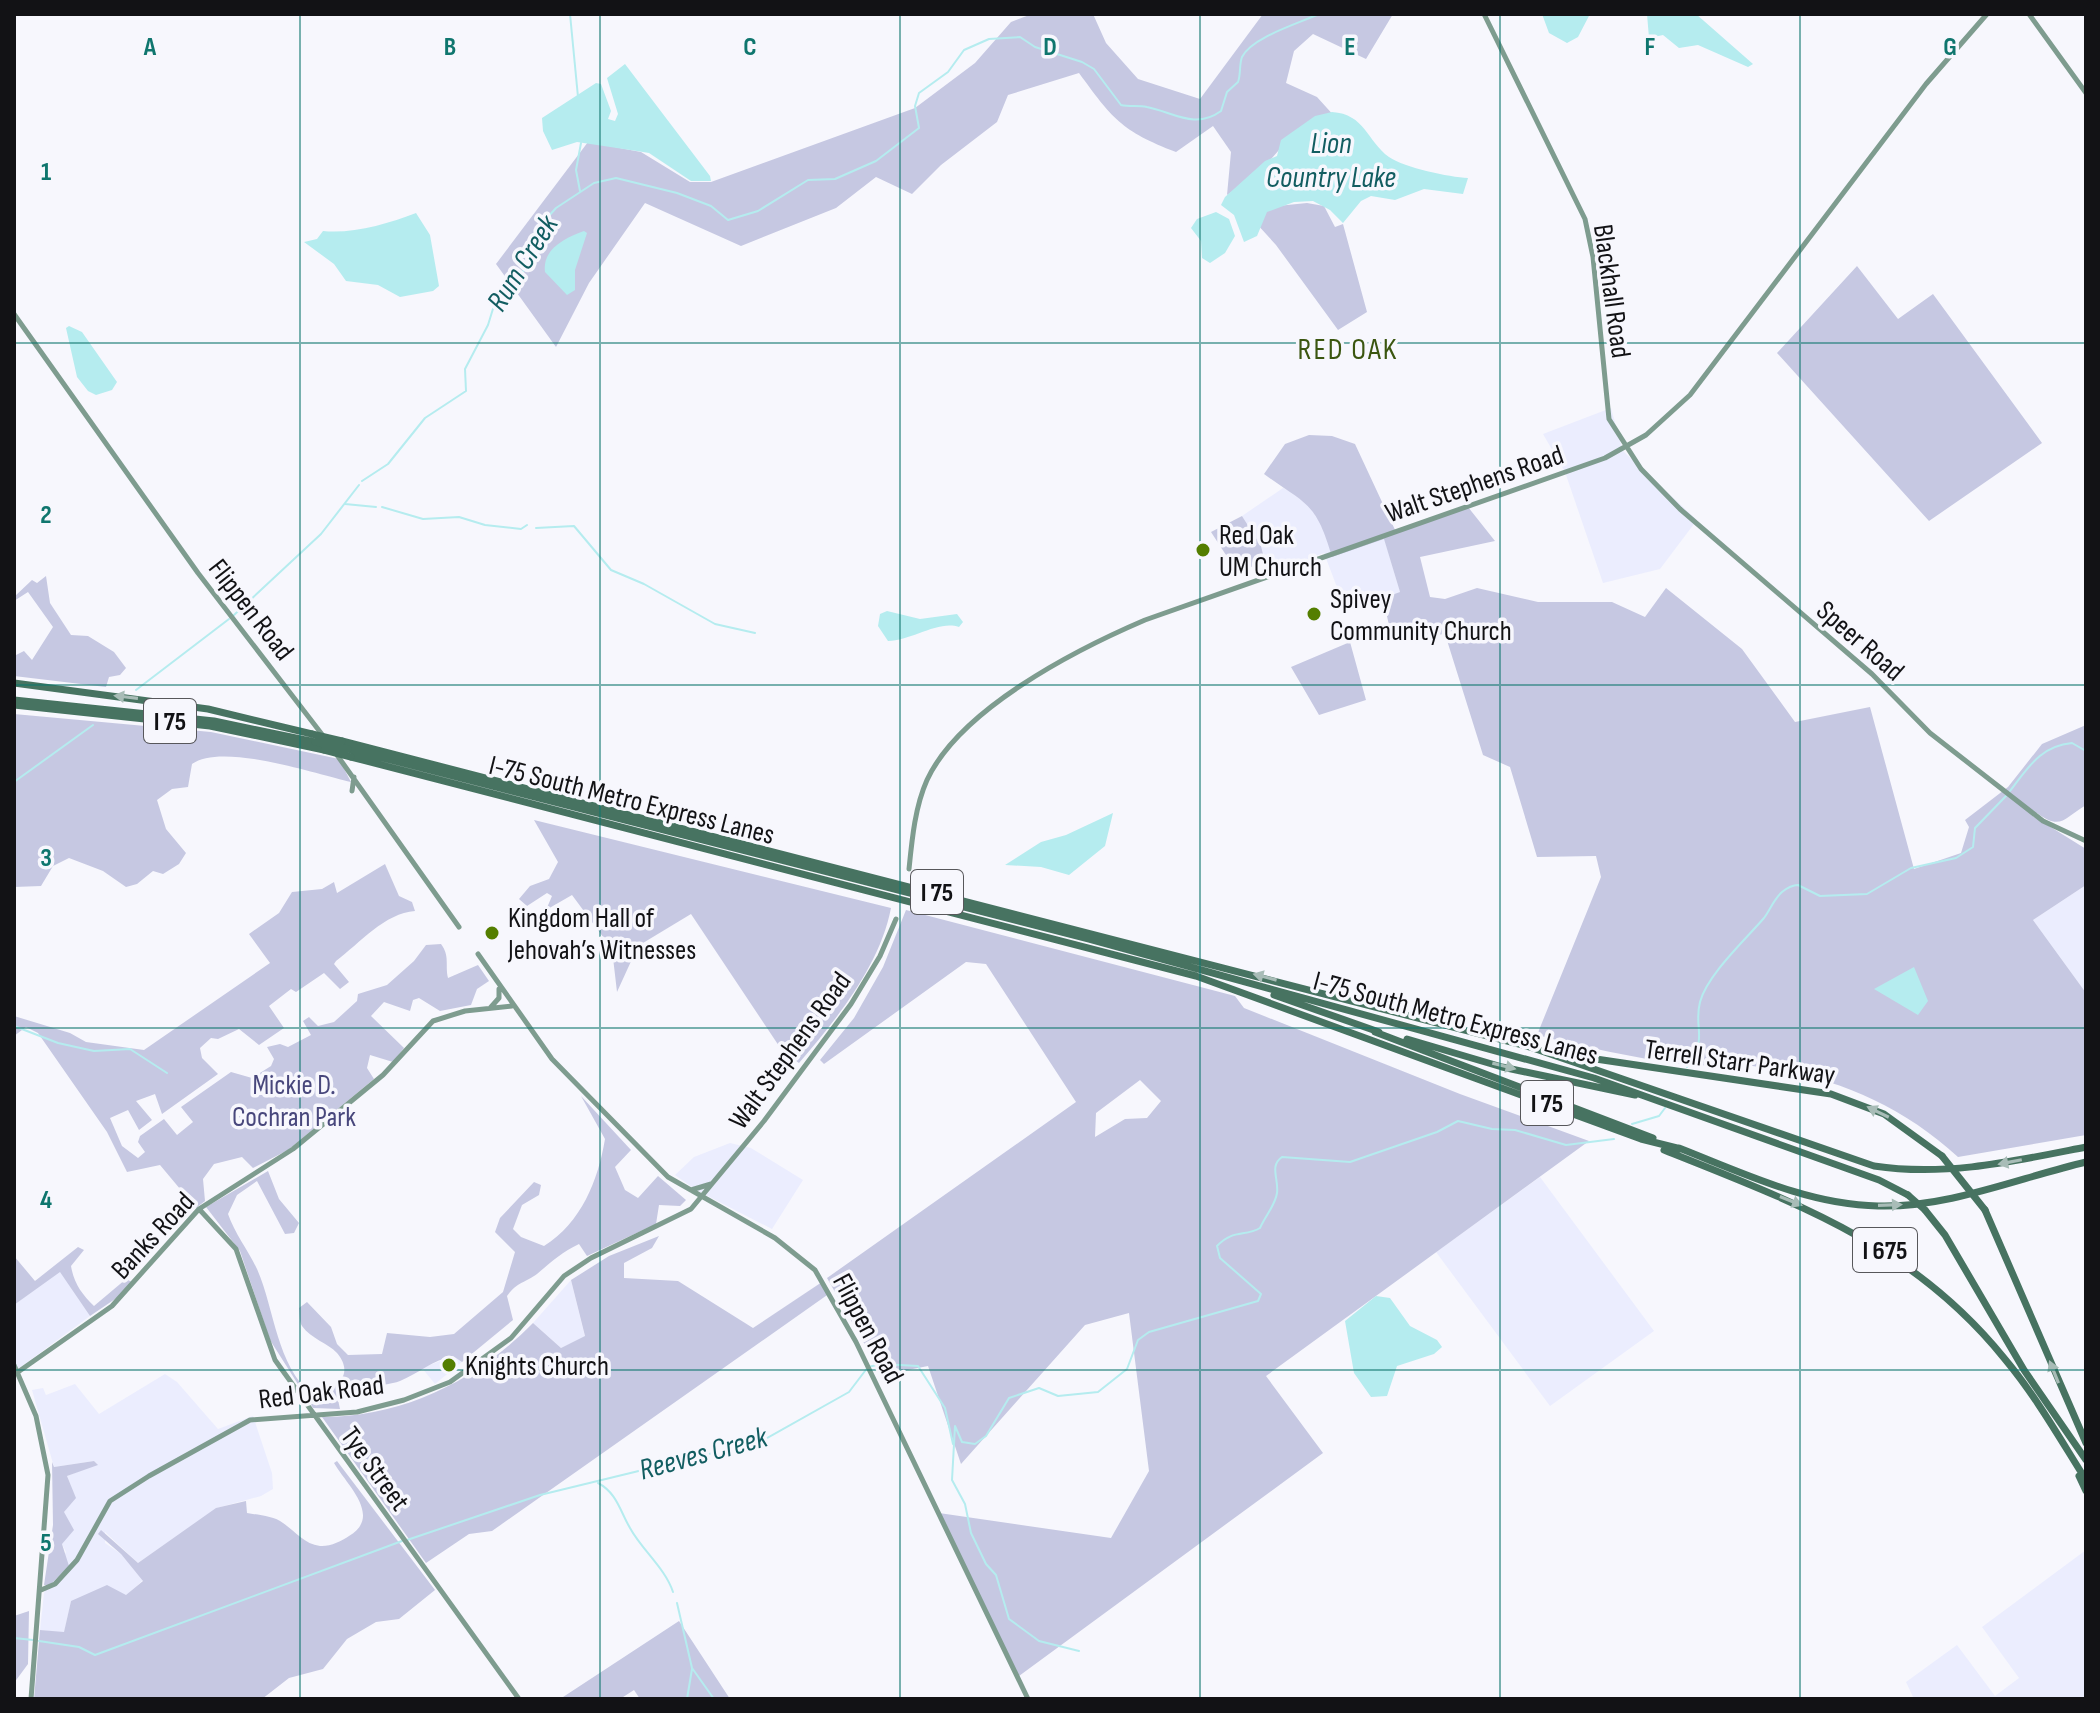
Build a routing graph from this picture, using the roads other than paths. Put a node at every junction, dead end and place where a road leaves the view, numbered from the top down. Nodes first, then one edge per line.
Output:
1 (1484, 14) edge
2 (1987, 14) edge
3 (2029, 14) edge
4 (2086, 93) edge
5 (14, 314) edge
6 (1626, 447) junction
7 (14, 683) edge
8 (14, 703) edge
9 (314, 738) junction
10 (350, 753) junction
11 (354, 776) junction
12 (352, 791) dead end
13 (2086, 841) edge
14 (909, 869) dead end
15 (896, 919) dead end
16 (459, 927) dead end
17 (478, 954) dead end
18 (1231, 979) junction
19 (498, 984) junction
20 (512, 1006) junction
21 (488, 1009) junction
22 (1424, 1030) junction
23 (1375, 1032) junction
24 (1530, 1047) junction
25 (1649, 1097) junction
26 (1696, 1103) junction
27 (1641, 1139) junction
28 (2086, 1147) edge
29 (1681, 1149) junction
30 (2086, 1162) edge
31 (715, 1181) junction
32 (691, 1190) junction
33 (703, 1197) junction
34 (719, 1206) junction
35 (199, 1209) junction
36 (14, 1365) edge
37 (18, 1372) junction
38 (2031, 1381) junction
39 (2066, 1399) junction
40 (313, 1415) junction
41 (2086, 1435) edge
42 (2086, 1443) edge
43 (2064, 1445) junction
44 (2086, 1460) edge
45 (2086, 1480) edge
46 (2086, 1491) edge
47 (41, 1590) junction
48 (31, 1699) edge
49 (519, 1699) edge
50 (1028, 1699) edge

1 - 6 street, Blackhall Road
2 - 6 street, Walt Stephens Road
3 - 4 street
5 - 11 street, Flippen Road
6 - 13 street, Speer Road
6 - 14 street, Walt Stephens Road
9 -> 7 highway, I 75
8 - 9 highway, I-75 South Metro Express Lanes
8 - 10 highway, I 75, bridge
9 - 10 highway, I-75 South Metro Express Lanes, bridge
24 -> 9 highway, I 75, bridge
10 - 18 highway, I-75 South Metro Express Lanes
10 - 27 highway, I 75
11 - 12 street
11 - 16 street, Flippen Road
15 - 31 street, Walt Stephens Road
17 - 19 street, Flippen Road
18 - 22 highway, I-75 South Metro Express Lanes
18 - 23 highway, I-75 South Metro Express Lanes
19 - 20 street, Flippen Road
19 - 21 street
20 - 21 street, Banks Road
20 - 32 street, Flippen Road
21 - 35 street, Banks Road
22 - 25 highway, I-75 South Metro Express Lanes
22 - 26 highway
23 -> 25 highway, I-75 South Metro Express Lanes
23 - 29 highway
24 - 26 highway, I 75
39 -> 24 highway, Terrell Starr Parkway, bridge
25 - 38 highway, I-75 South Metro Express Lanes, bridge
28 -> 26 highway, I 75
27 - 29 highway, I 75
27 -> 43 highway, I 675
29 -> 30 highway, I 75
31 - 32 street
31 - 33 street, Walt Stephens Road
31 - 34 street
32 - 33 street, Flippen Road
33 - 34 street, Flippen Road
33 - 40 street, Red Oak Road
34 - 50 street, Flippen Road
35 - 37 street, Banks Road
35 - 40 street, Tye Street
36 - 37 street
37 - 47 street
38 - 44 highway
38 - 45 highway
39 - 41 highway
39 - 42 highway, Terrell Starr Parkway
40 - 47 street, Red Oak Road
40 - 49 street, Tye Street
43 - 45 highway, I 675
43 - 46 highway
47 - 48 street

